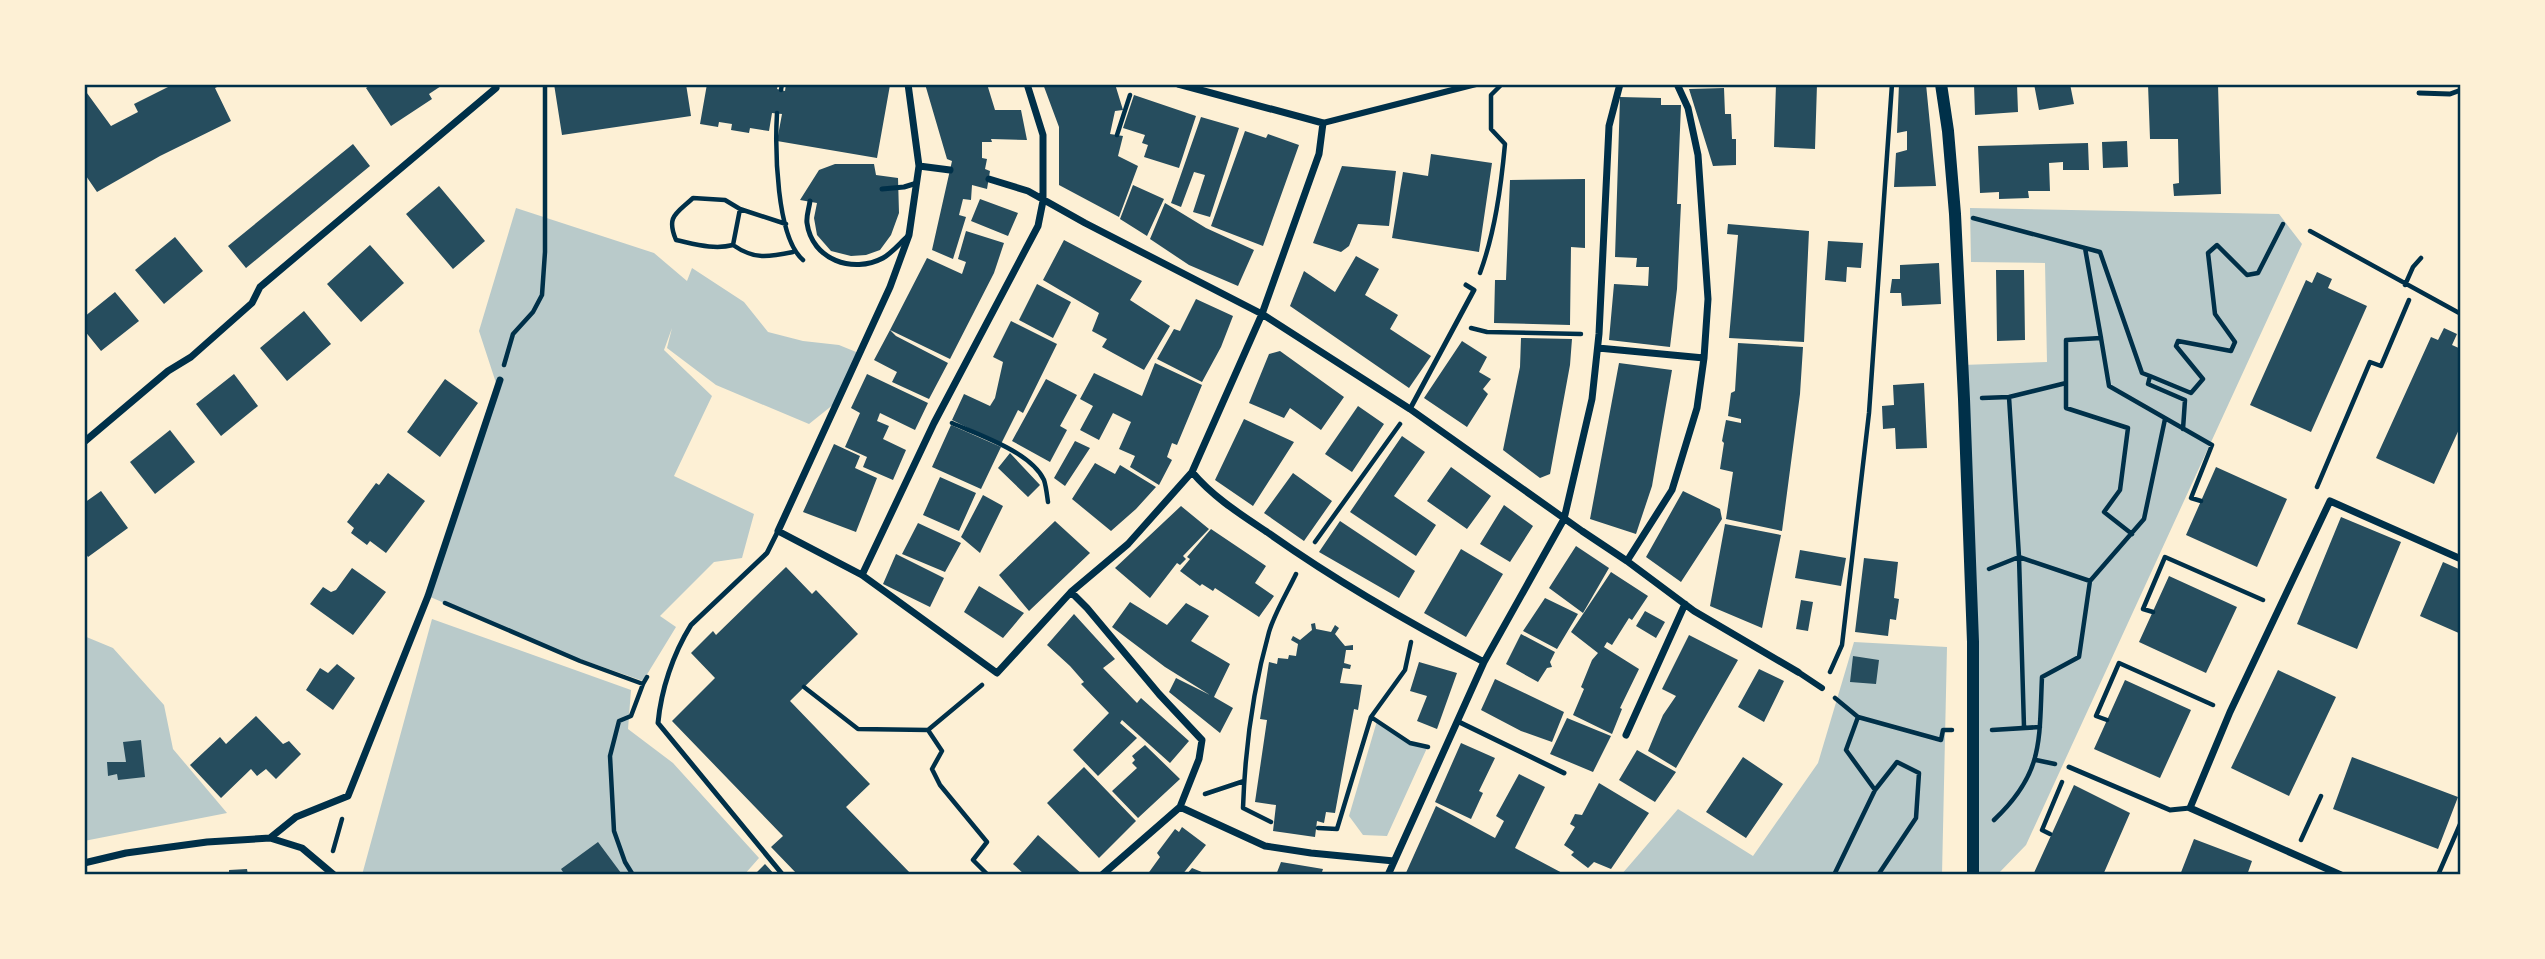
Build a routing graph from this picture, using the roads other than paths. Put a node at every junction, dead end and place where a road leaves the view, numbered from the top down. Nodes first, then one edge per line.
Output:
1 (908, 84) edge
2 (1027, 84) edge
3 (1178, 84) edge
4 (1476, 84) edge
5 (1620, 84) edge
6 (1677, 84) edge
7 (1941, 84) edge
8 (496, 88) dead end
9 (2461, 90) edge
10 (2419, 93) dead end
11 (1322, 123) junction
12 (919, 162) junction
13 (950, 170) dead end
14 (989, 179) dead end
15 (917, 183) junction
16 (882, 189) dead end
17 (810, 201) dead end
18 (1043, 201) junction
19 (909, 234) junction
20 (1466, 285) dead end
21 (1262, 314) junction
22 (1598, 348) junction
23 (1704, 359) junction
24 (500, 380) road end
25 (1410, 409) junction
26 (84, 442) edge
27 (1192, 472) junction
28 (1564, 519) junction
29 (778, 531) junction
30 (2461, 559) edge
31 (1627, 561) junction
32 (862, 575) junction
33 (1071, 592) junction
34 (1685, 604) junction
35 (1484, 662) junction
36 (1798, 672) joint
37 (1822, 688) road end
38 (1457, 721) junction
39 (1626, 735) dead end
40 (2069, 767) road end
41 (1564, 773) dead end
42 (1180, 807) junction
43 (2190, 808) junction
44 (270, 838) junction
45 (1394, 861) junction
46 (84, 863) edge
47 (331, 872) edge
48 (783, 875) edge
49 (1102, 875) edge
50 (1388, 875) edge
51 (1973, 875) edge
52 (2341, 875) edge

1 - 12 street
2 - 18 street
3 - 11 street
4 - 11 street
5 - 22 street
6 - 23 street
7 - 51 street
8 - 26 street
9 - 10 lane
11 - 21 street
12 - 13 street
12 - 15 street
14 - 18 street
15 - 16 lane
15 - 19 street
17 - 19 lane
18 - 21 street
18 - 32 street
19 - 29 street
20 - 25 lane
21 - 25 street
21 - 27 street
22 - 23 street
22 - 28 street
23 - 31 street
24 - 44 street
25 - 28 street
27 - 33 street
27 - 35 street
28 - 31 street
28 - 35 street
29 - 32 street
29 - 48 lane
30 - 43 street
31 - 34 street
32 - 33 street
33 - 42 street
34 - 36 street
34 - 39 street
35 - 38 street
36 - 37 street
38 - 41 lane
38 - 45 street
40 - 43 lane
42 - 45 street
42 - 49 street
43 - 52 street
44 - 46 street
44 - 47 street
45 - 50 street

